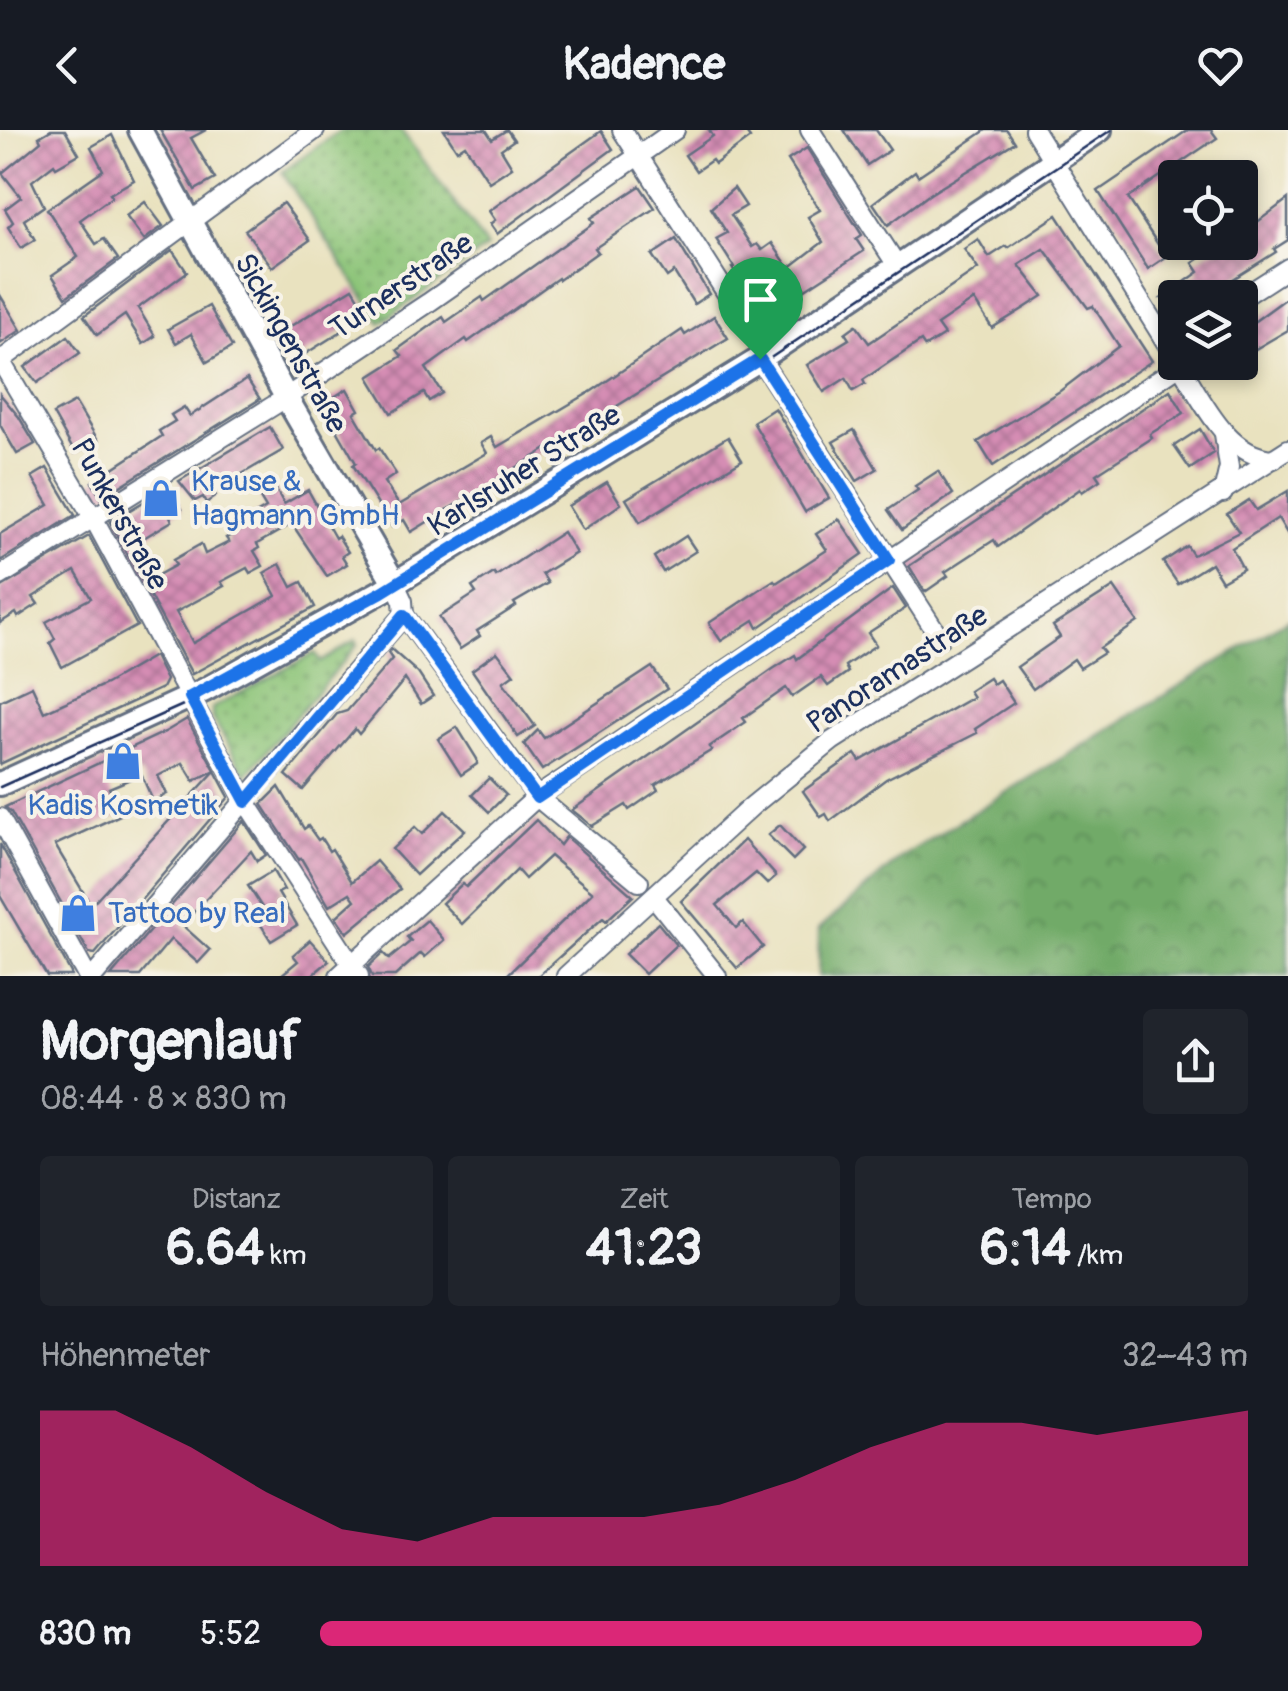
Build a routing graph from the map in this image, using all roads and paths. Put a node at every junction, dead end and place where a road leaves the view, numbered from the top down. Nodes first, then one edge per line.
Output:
1 (140, 130) edge
2 (315, 130) edge
3 (622, 130) edge
4 (675, 130) edge
5 (810, 130) edge
6 (1034, 130) edge
7 (1100, 130) edge
8 (640, 154) junction
9 (1054, 162) junction
10 (189, 222) junction
11 (898, 267) junction
12 (1288, 268) edge
13 (1258, 288) edge
14 (1158, 328) edge
15 (763, 357) junction
16 (0, 361) edge
17 (1158, 367) edge
18 (1191, 380) edge
19 (286, 397) junction
20 (1224, 433) junction
21 (1281, 454) edge
22 (1223, 493) junction
23 (94, 519) junction
24 (889, 560) junction
25 (0, 576) edge
26 (395, 584) junction
27 (404, 615) junction
28 (940, 638) dead end
29 (190, 697) junction
30 (0, 784) edge
31 (537, 798) junction
32 (246, 802) junction
33 (0, 818) edge
34 (638, 882) dead end
35 (654, 896) junction
36 (349, 972) edge
37 (90, 976) edge
38 (566, 976) edge
39 (717, 976) edge

1 - 10 main road, Sickingenstraße
2 - 10 street
3 - 8 street
4 - 8 street, Turnerstraße
5 - 11 street
6 - 9 street
7 - 9 main road, Karlsruher Straße
8 - 15 street
8 - 19 street, Turnerstraße
9 - 11 main road, Karlsruher Straße
9 - 14 street
10 - 16 street
10 - 19 main road, Sickingenstraße
11 - 15 main road, Karlsruher Straße
12 - 13 street
15 - 24 street
15 - 26 main road, Karlsruher Straße
16 - 23 street, Punkerstraße
17 - 24 street
18 - 20 street
19 - 23 street, Turnerstraße
19 - 26 main road, Sickingenstraße
20 - 21 street
20 - 22 street
21 - 22 street, Panoramastraße
22 - 35 street, Panoramastraße
23 - 25 street, Turnerstraße
23 - 29 street, Punkerstraße
24 - 28 street
24 - 31 street
26 - 27 street
26 - 29 main road, Karlsruher Straße
27 - 31 street
27 - 32 street
29 - 30 main road, Karlsruher Straße
29 - 32 street, Punkerstraße
31 - 34 street
31 - 36 street
32 - 36 street, Punkerstraße
32 - 37 street
33 - 37 street
35 - 38 street, Panoramastraße
35 - 39 street

